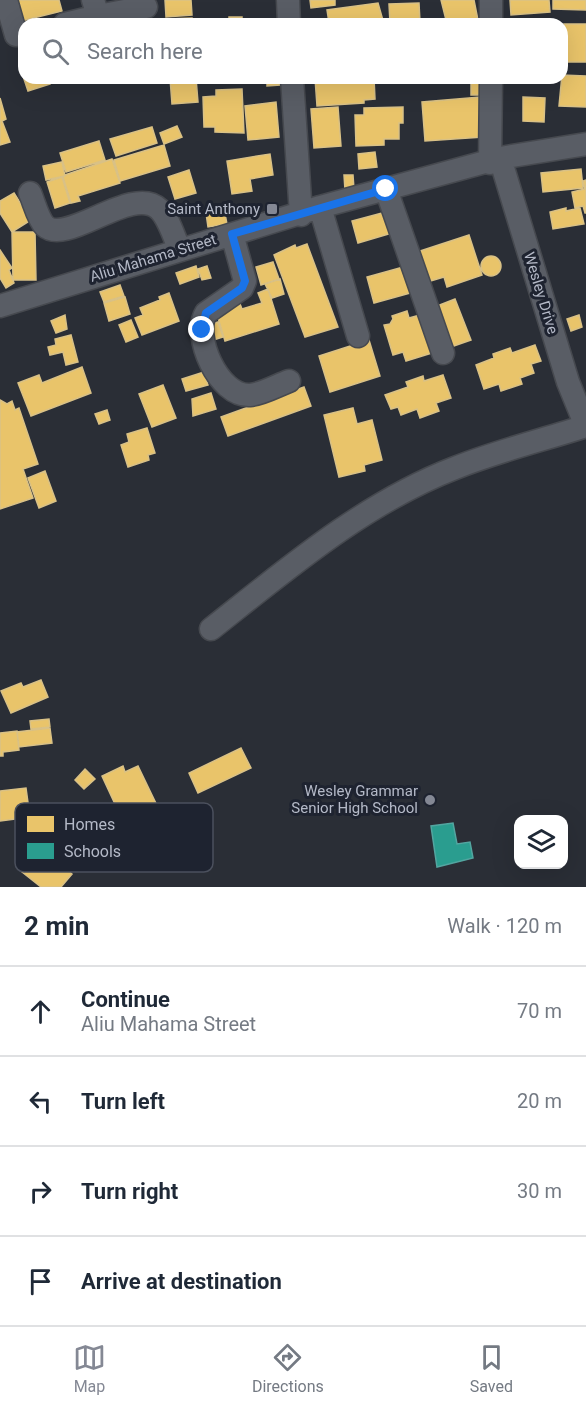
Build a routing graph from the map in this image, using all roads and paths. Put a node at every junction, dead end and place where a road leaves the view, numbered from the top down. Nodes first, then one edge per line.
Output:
1 (6, 0) edge
2 (288, 0) edge
3 (491, 0) edge
4 (146, 7) dead end
5 (95, 8) edge
6 (76, 18) edge
7 (289, 18) edge
8 (491, 18) edge
9 (13, 37) edge
10 (293, 84) edge
11 (491, 84) edge
12 (586, 144) edge
13 (495, 160) junction
14 (386, 189) junction
15 (30, 193) dead end
16 (310, 211) junction
17 (232, 234) junction
18 (180, 250) junction
19 (0, 306) edge
20 (358, 336) dead end
21 (443, 353) dead end
22 (289, 381) dead end
23 (586, 426) edge
24 (211, 629) dead end

1 - 9 street
2 - 7 street
3 - 8 street
4 - 5 street
5 - 6 street
10 - 16 street
11 - 13 street, Wesley Drive
12 - 13 street, Aliu Mahama Street
13 - 14 street, Aliu Mahama Street
13 - 23 street, Wesley Drive
14 - 16 street, Aliu Mahama Street
14 - 21 street
15 - 18 street
16 - 17 street, Aliu Mahama Street
16 - 20 street
17 - 18 street, Aliu Mahama Street
17 - 22 street
18 - 19 street, Aliu Mahama Street
23 - 24 street

